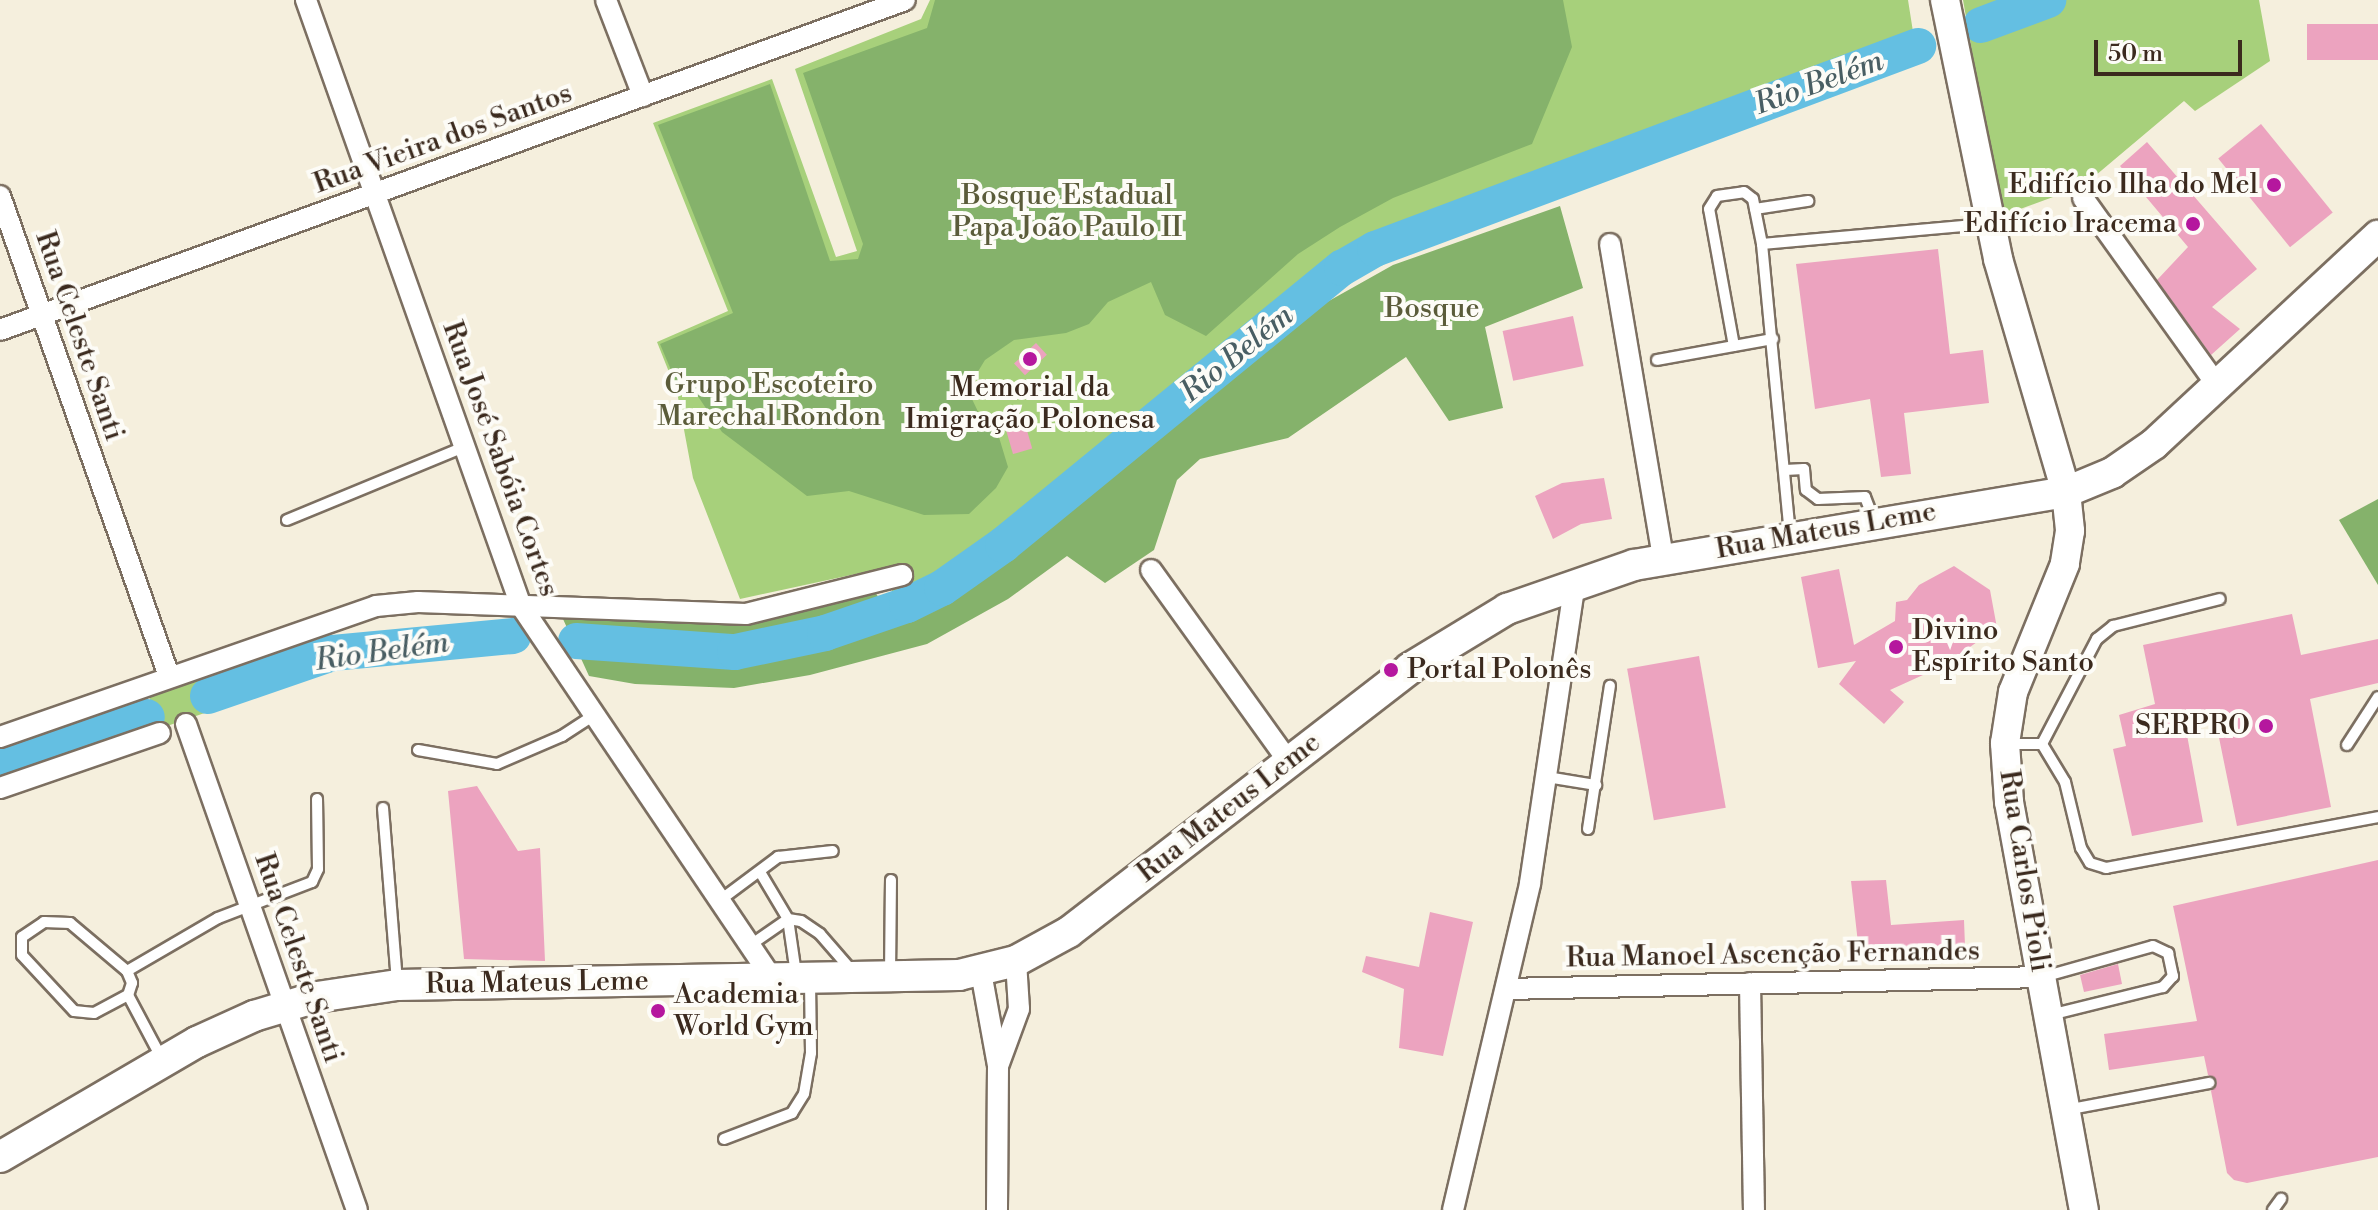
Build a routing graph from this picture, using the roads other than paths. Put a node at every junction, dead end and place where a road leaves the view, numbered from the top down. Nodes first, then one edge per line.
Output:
1 (306, 0) edge
2 (606, 0) edge
3 (905, 0) edge
4 (1945, 0) edge
5 (643, 96) junction
6 (375, 193) junction
7 (0, 196) edge
8 (2083, 198) dead end
9 (1808, 201) dead end
10 (1755, 209) junction
11 (1990, 224) junction
12 (2378, 236) edge
13 (1610, 244) dead end
14 (1762, 244) junction
15 (42, 314) junction
16 (0, 330) edge
17 (1773, 339) junction
18 (1734, 346) junction
19 (1657, 360) dead end
20 (2217, 385) junction
21 (464, 447) junction
22 (1785, 470) junction
23 (2066, 492) junction
24 (287, 520) dead end
25 (1874, 522) junction
26 (1790, 537) junction
27 (1663, 559) junction
28 (1151, 570) dead end
29 (902, 575) dead end
30 (1575, 582) junction
31 (2220, 599) dead end
32 (521, 606) junction
33 (169, 676) junction
34 (1610, 686) dead end
35 (2378, 697) edge
36 (594, 715) junction
37 (186, 724) dead end
38 (160, 733) dead end
39 (0, 737) edge
40 (2005, 743) junction
41 (2042, 744) junction
42 (2347, 745) dead end
43 (418, 750) dead end
44 (1288, 761) junction
45 (1547, 777) junction
46 (1596, 785) junction
47 (0, 788) edge
48 (317, 799) dead end
49 (383, 808) dead end
50 (2378, 817) edge
51 (1588, 829) dead end
52 (833, 851) dead end
53 (760, 872) junction
54 (891, 880) dead end
55 (719, 901) junction
56 (249, 903) junction
57 (788, 919) junction
58 (749, 946) junction
59 (1016, 961) junction
60 (127, 971) junction
61 (981, 972) junction
62 (889, 976) junction
63 (857, 977) junction
64 (2041, 977) junction
65 (793, 978) junction
66 (1750, 983) junction
67 (397, 985) junction
68 (1506, 989) junction
69 (128, 995) junction
70 (285, 1005) junction
71 (2048, 1015) junction
72 (162, 1061) junction
73 (998, 1066) junction
74 (2209, 1083) dead end
75 (2066, 1110) junction
76 (724, 1139) dead end
77 (0, 1157) edge
78 (2281, 1199) dead end
79 (357, 1210) edge
80 (997, 1210) edge
81 (1453, 1210) edge
82 (1754, 1210) edge
83 (2084, 1210) edge
84 (2273, 1210) edge

1 - 6 street, Rua José Sabóia Cortes
2 - 5 street
3 - 5 street, Rua Vieira dos Santos
4 - 11 main road, Rua Carlos Pioli
5 - 6 street, Rua Vieira dos Santos
6 - 15 street, Rua Vieira dos Santos
6 - 21 street, Rua José Sabóia Cortes
7 - 15 street, Rua Celeste Santi
8 - 20 street
9 - 10 lane
10 - 14 lane
10 - 18 lane
11 - 14 lane
11 - 23 main road, Rua Carlos Pioli
12 - 20 main road, Rua Mateus Leme
13 - 27 street
14 - 17 lane
15 - 16 street, Rua Vieira dos Santos
15 - 33 street, Rua Celeste Santi
17 - 18 lane
17 - 22 lane
18 - 19 lane
20 - 23 main road, Rua Mateus Leme
21 - 24 lane
21 - 32 street, Rua José Sabóia Cortes
22 - 25 lane
22 - 26 lane
23 - 25 main road, Rua Mateus Leme
23 - 40 main road, Rua Carlos Pioli
25 - 26 main road, Rua Mateus Leme
26 - 27 main road, Rua Mateus Leme
27 - 30 main road, Rua Mateus Leme
28 - 44 street
29 - 32 street
30 - 44 main road, Rua Mateus Leme
30 - 45 street
31 - 41 lane
32 - 33 street
32 - 36 street, Rua José Sabóia Cortes
33 - 39 street
34 - 46 lane
35 - 42 lane
36 - 43 lane
36 - 55 street, Rua José Sabóia Cortes
37 - 56 street, Rua Celeste Santi
38 - 47 street
40 - 41 lane
40 - 64 main road, Rua Carlos Pioli
41 - 50 lane
44 - 59 main road, Rua Mateus Leme
45 - 46 lane
45 - 68 street
46 - 51 lane
48 - 56 lane
49 - 67 lane
52 - 53 lane
53 - 55 lane
53 - 57 lane
54 - 62 lane
55 - 58 street, Rua José Sabóia Cortes
56 - 60 lane
56 - 70 street, Rua Celeste Santi
57 - 58 lane
57 - 63 lane
57 - 65 lane
58 - 65 street, Rua José Sabóia Cortes
59 - 61 main road, Rua Mateus Leme
59 - 73 street
60 - 69 lane
60 - 69 lane
61 - 62 main road, Rua Mateus Leme
61 - 73 street
62 - 63 main road, Rua Mateus Leme
63 - 65 main road, Rua Mateus Leme
64 - 66 street, Rua Manoel Ascenção Fernandes
64 - 71 main road, Rua Carlos Pioli
64 - 71 lane
65 - 67 main road, Rua Mateus Leme
65 - 76 lane
66 - 68 street, Rua Manoel Ascenção Fernandes
66 - 82 street
67 - 70 main road, Rua Mateus Leme
68 - 81 street
69 - 72 lane
70 - 72 main road, Rua Mateus Leme
70 - 79 street, Rua Celeste Santi
71 - 75 main road, Rua Carlos Pioli
72 - 77 main road, Rua Mateus Leme
73 - 80 street
74 - 75 lane
75 - 83 main road, Rua Carlos Pioli
78 - 84 lane

